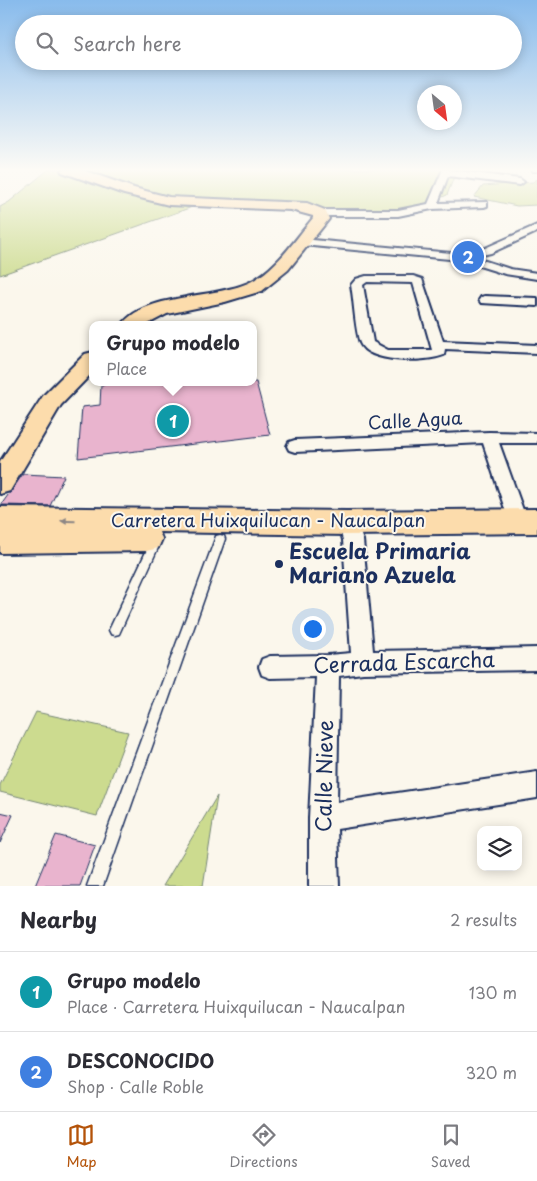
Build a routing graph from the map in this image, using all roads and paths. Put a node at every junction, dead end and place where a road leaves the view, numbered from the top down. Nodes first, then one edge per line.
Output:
1 (313, 210) edge
2 (411, 210) edge
3 (320, 213) junction
4 (537, 228) edge
5 (302, 242) junction
6 (462, 257) junction
7 (537, 276) edge
8 (485, 300) dead end
9 (537, 302) edge
10 (138, 321) edge
11 (438, 344) junction
12 (537, 348) edge
13 (89, 363) edge
14 (489, 437) junction
15 (537, 438) edge
16 (295, 446) dead end
17 (0, 484) edge
18 (0, 519) edge
19 (531, 526) edge
20 (350, 531) junction
21 (157, 539) junction
22 (220, 539) junction
23 (0, 540) edge
24 (115, 630) dead end
25 (537, 659) edge
26 (363, 662) junction
27 (328, 666) junction
28 (270, 667) dead end
29 (537, 785) edge
30 (322, 818) junction
31 (95, 886) edge
32 (324, 886) edge

1 - 3 main road
2 - 3 street
3 - 5 main road
4 - 6 street
5 - 6 street
5 - 10 main road
6 - 7 street
8 - 9 street
11 - 11 street
11 - 12 street
13 - 17 main road
14 - 15 street, Calle Agua
14 - 16 street, Calle Agua
14 - 19 street
20 -> 18 main road, Carretera Huixquilucan - Naucalpan
19 - 20 main road, Carretera Huixquilucan - Naucalpan
20 - 22 main road, Carretera Huixquilucan - Naucalpan
20 - 26 street
21 - 22 main road, Carretera Huixquilucan - Naucalpan
21 - 23 main road, Carretera Huixquilucan - Naucalpan
21 - 24 lane
22 - 31 lane
25 - 26 street, Cerrada Escarcha
26 - 27 street, Cerrada Escarcha
27 - 28 street, Cerrada Escarcha
27 - 30 street, Calle Nieve
29 - 30 street
30 - 32 street, Calle Nieve

